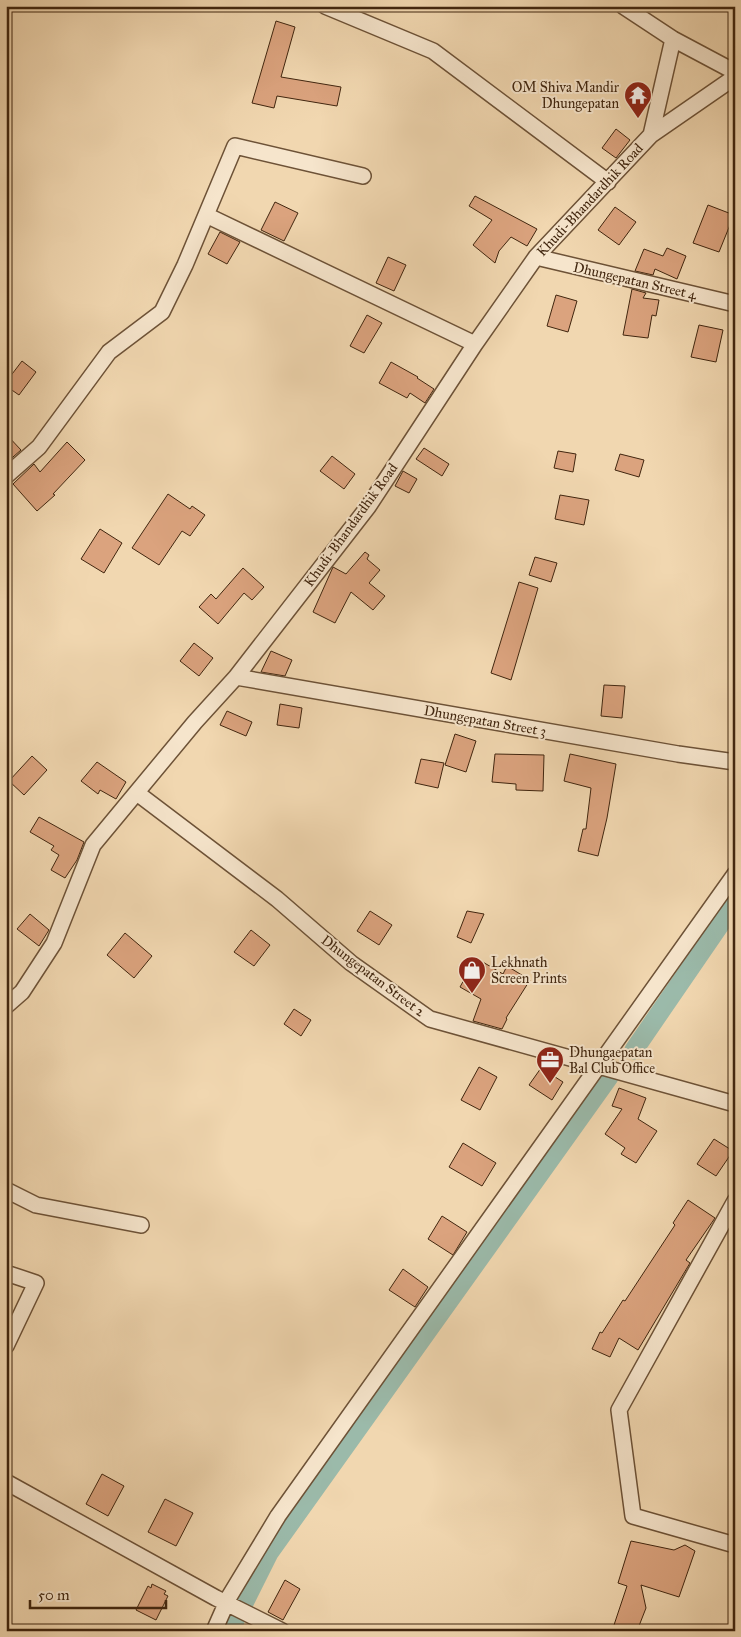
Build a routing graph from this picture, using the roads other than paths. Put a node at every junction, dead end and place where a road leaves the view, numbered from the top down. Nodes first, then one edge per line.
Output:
1 (325, 6) edge
2 (623, 6) edge
3 (673, 39) junction
4 (735, 72) edge
5 (735, 77) edge
6 (651, 135) junction
7 (363, 176) dead end
8 (608, 182) junction
9 (206, 215) junction
10 (536, 257) junction
11 (735, 304) edge
12 (475, 344) junction
13 (6, 476) edge
14 (236, 677) junction
15 (735, 762) edge
16 (137, 793) junction
17 (735, 874) edge
18 (6, 1006) edge
19 (599, 1065) junction
20 (735, 1104) edge
21 (6, 1190) edge
22 (735, 1201) edge
23 (141, 1225) dead end
24 (6, 1274) edge
25 (6, 1346) edge
26 (6, 1482) edge
27 (735, 1545) edge
28 (226, 1603) junction
29 (214, 1631) edge
30 (282, 1631) edge

1 - 8 street
2 - 3 street
3 - 4 street
3 - 6 street
5 - 6 street, Khudi-Bhandardhik Road
6 - 8 street, Khudi-Bhandardhik Road
7 - 9 street
8 - 10 street, Khudi-Bhandardhik Road
9 - 12 street
9 - 13 street
10 - 11 street, Dhungepatan Street 4
10 - 12 street, Khudi-Bhandardhik Road
12 - 14 street, Khudi-Bhandardhik Road
14 - 15 street, Dhungepatan Street 3
14 - 16 street, Khudi-Bhandardhik Road
16 - 18 street, Khudi-Bhandardhik Road
16 - 19 street, Dhungepatan Street 2
17 - 19 street
19 - 20 street, Dhungepatan Street 2
19 - 28 street
21 - 23 street
22 - 27 street
24 - 25 street
26 - 28 street
28 - 29 street
28 - 30 street

